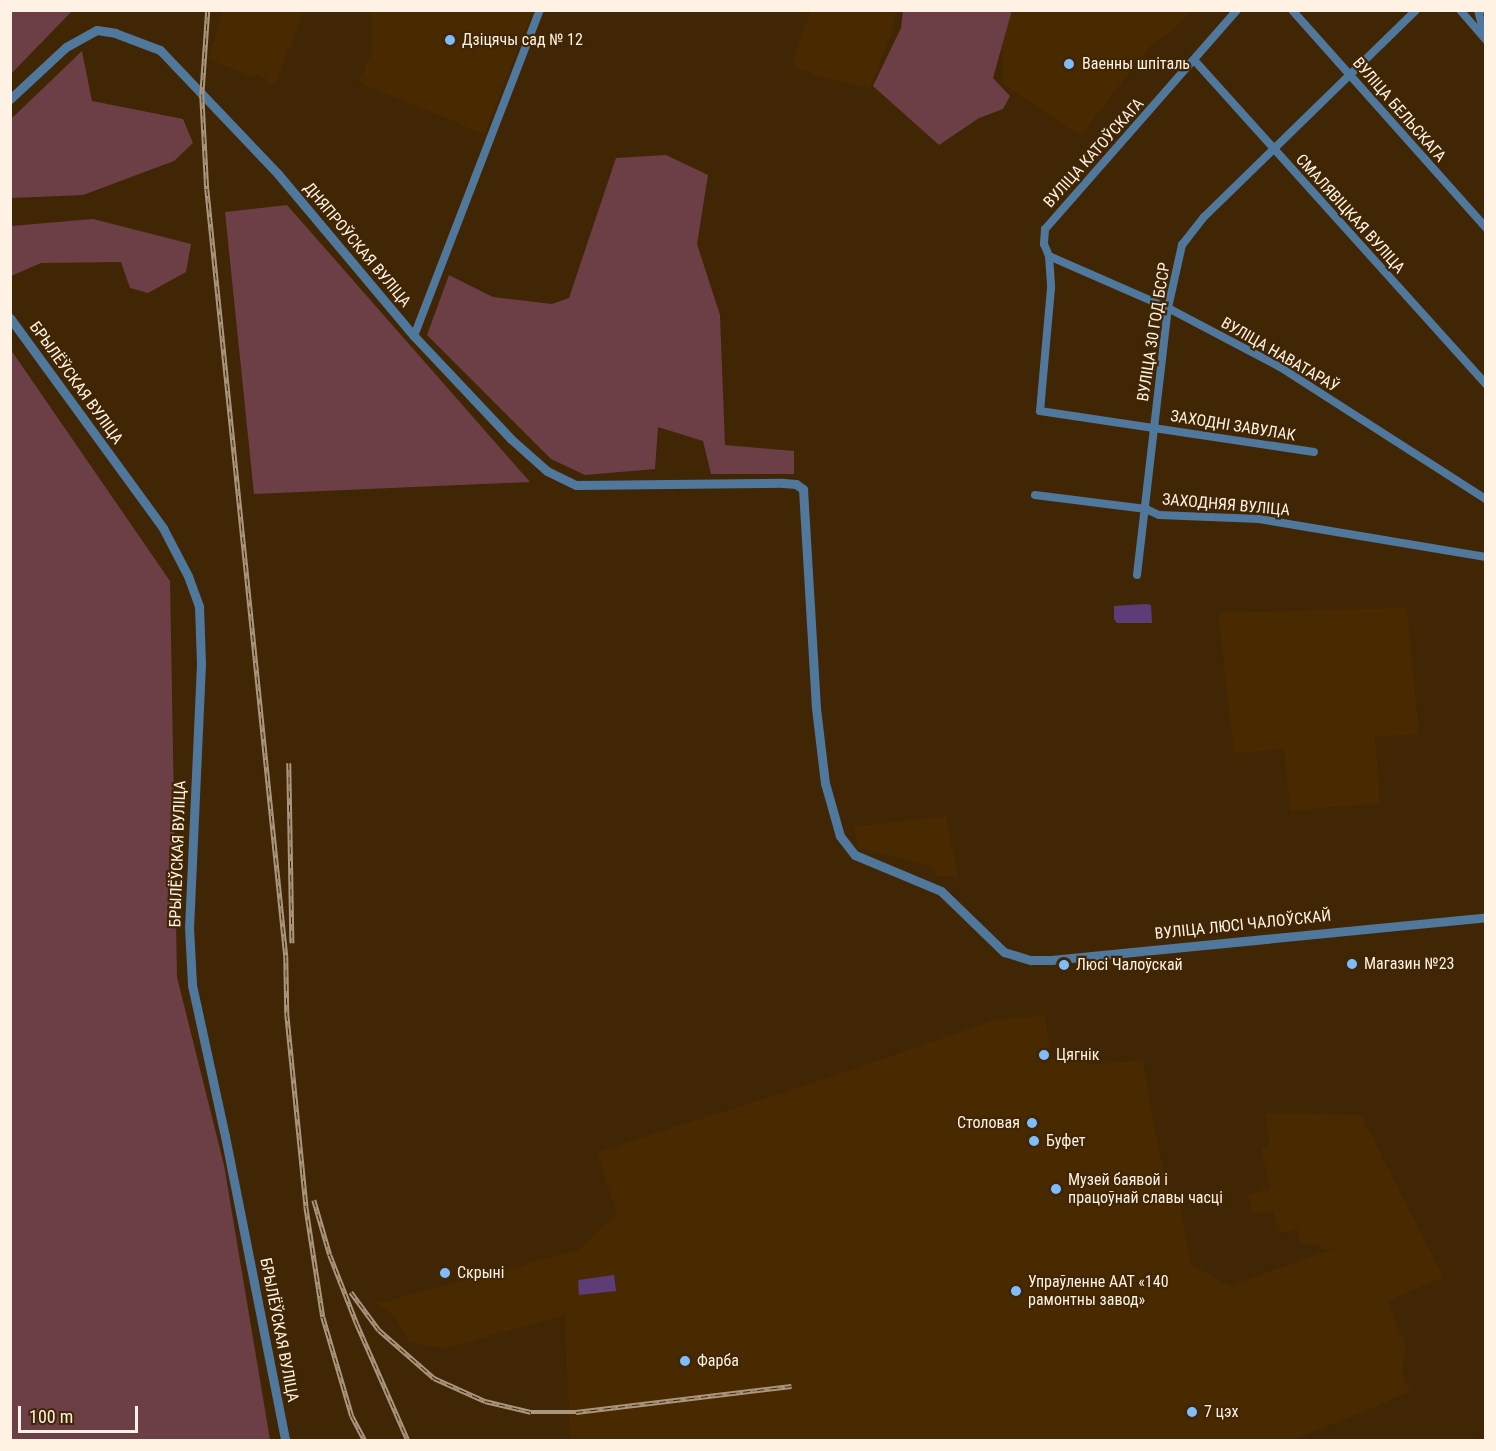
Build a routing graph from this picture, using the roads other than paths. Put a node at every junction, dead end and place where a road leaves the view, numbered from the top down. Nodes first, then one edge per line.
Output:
1 (540, 10) edge
2 (1237, 10) edge
3 (1292, 10) edge
4 (1416, 10) edge
5 (1460, 10) edge
6 (1478, 10) edge
7 (1485, 40) edge
8 (1195, 62) junction
9 (1350, 74) junction
10 (10, 99) edge
11 (1274, 149) junction
12 (1485, 228) edge
13 (1049, 256) junction
14 (1168, 308) junction
15 (10, 318) edge
16 (414, 336) junction
17 (1485, 384) edge
18 (1040, 411) joint
19 (1154, 427) junction
20 (1314, 452) dead end
21 (1035, 495) dead end
22 (1485, 499) edge
23 (1146, 509) junction
24 (1485, 557) edge
25 (1137, 575) dead end
26 (1485, 917) edge
27 (285, 1440) edge

1 - 16 street, ДНЯПРОЎСКАЯ ВУЛІЦА
2 - 8 street, ВУЛІЦА КАТОЎСКАГА
3 - 9 street, ВУЛІЦА БЕЛЬСКАГА
4 - 9 street, ВУЛІЦА 30 ГОД БССР
5 - 7 street
6 - 7 street
8 - 11 street, СМАЛЯВІЦКАЯ ВУЛІЦА
8 - 13 street, ВУЛІЦА КАТОЎСКАГА
9 - 11 street, ВУЛІЦА 30 ГОД БССР
9 - 12 street, ВУЛІЦА БЕЛЬСКАГА
10 - 16 street, ДНЯПРОЎСКАЯ ВУЛІЦА
11 - 14 street, ВУЛІЦА 30 ГОД БССР
11 - 17 street, СМАЛЯВІЦКАЯ ВУЛІЦА
13 - 14 street, ВУЛІЦА НАВАТАРАЎ
13 - 18 street, ВУЛІЦА КАТОЎСКАГА
14 - 19 street, ВУЛІЦА 30 ГОД БССР
14 - 22 street, ВУЛІЦА НАВАТАРАЎ
15 - 27 street, БРЫЛЁЎСКАЯ ВУЛІЦА
16 - 26 street, ВУЛІЦА ЛЮСІ ЧАЛОЎСКАЙ
18 - 19 street, ЗАХОДНІ ЗАВУЛАК
19 - 20 street, ЗАХОДНІ ЗАВУЛАК
19 - 23 street, ВУЛІЦА 30 ГОД БССР
21 - 23 street, ЗАХОДНЯЯ ВУЛІЦА
23 - 24 street, ЗАХОДНЯЯ ВУЛІЦА
23 - 25 street, ВУЛІЦА 30 ГОД БССР

